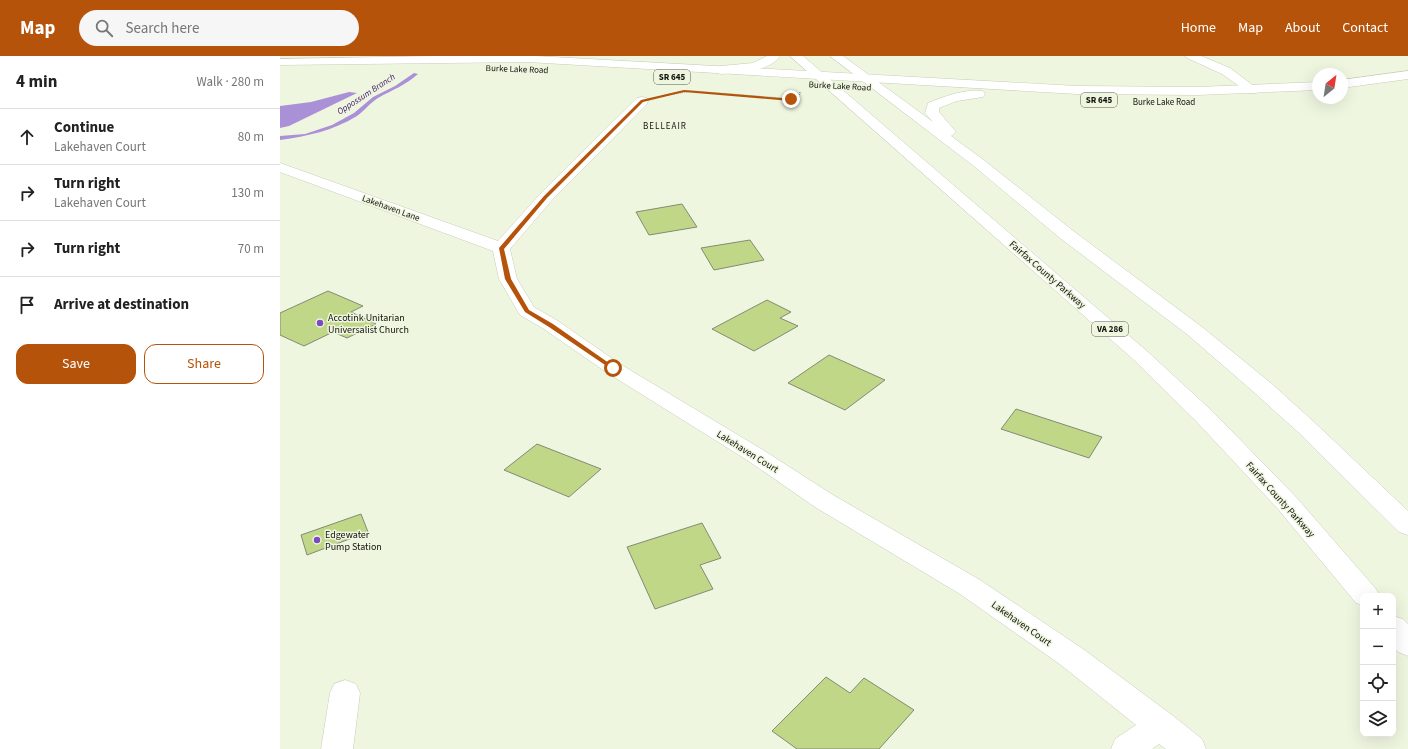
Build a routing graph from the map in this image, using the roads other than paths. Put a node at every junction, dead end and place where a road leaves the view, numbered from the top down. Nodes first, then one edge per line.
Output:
1 (774, 56) edge
2 (796, 56) edge
3 (836, 56) edge
4 (1191, 56) edge
5 (280, 62) edge
6 (363, 62) junction
7 (721, 70) junction
8 (1408, 75) edge
9 (865, 78) junction
10 (825, 80) junction
11 (1348, 83) edge
12 (1312, 86) edge
13 (879, 88) junction
14 (1253, 90) junction
15 (979, 94) junction
16 (1363, 94) dead end
17 (1348, 95) edge
18 (1312, 97) edge
19 (642, 101) road end
20 (980, 164) junction
21 (280, 167) edge
22 (501, 248) junction
23 (1408, 526) edge
24 (1363, 593) edge
25 (1395, 629) edge
26 (1408, 644) edge
27 (345, 693) dead end
28 (1161, 725) junction
29 (337, 749) edge
30 (1127, 749) edge
31 (1190, 749) edge

1 - 7 main road
2 - 10 main road, Fairfax County Parkway / VA 286
3 - 9 main road
4 - 14 main road
5 - 6 main road, Burke Lake Road / SR 645
6 - 7 main road, Burke Lake Road / SR 645
6 - 10 main road, Burke Lake Road / SR 645
7 - 10 main road, Burke Lake Road / SR 645
8 - 11 main road
9 - 10 main road, Burke Lake Road / SR 645
9 - 13 main road
9 - 14 main road, Burke Lake Road / SR 645
10 - 13 main road, Burke Lake Road / SR 645
10 - 24 main road, Fairfax County Parkway / VA 286
12 - 14 main road, Burke Lake Road / SR 645
13 - 15 main road, Burke Lake Road / SR 645
13 - 20 main road
15 - 18 main road, Burke Lake Road / SR 645
15 - 20 main road
16 - 17 main road
19 - 22 main road
20 - 23 main road
21 - 22 main road, Lakehaven Lane
22 - 28 main road, Lakehaven Court
25 - 26 main road
27 - 29 main road
28 - 30 main road
28 - 31 main road, Lakehaven Court

